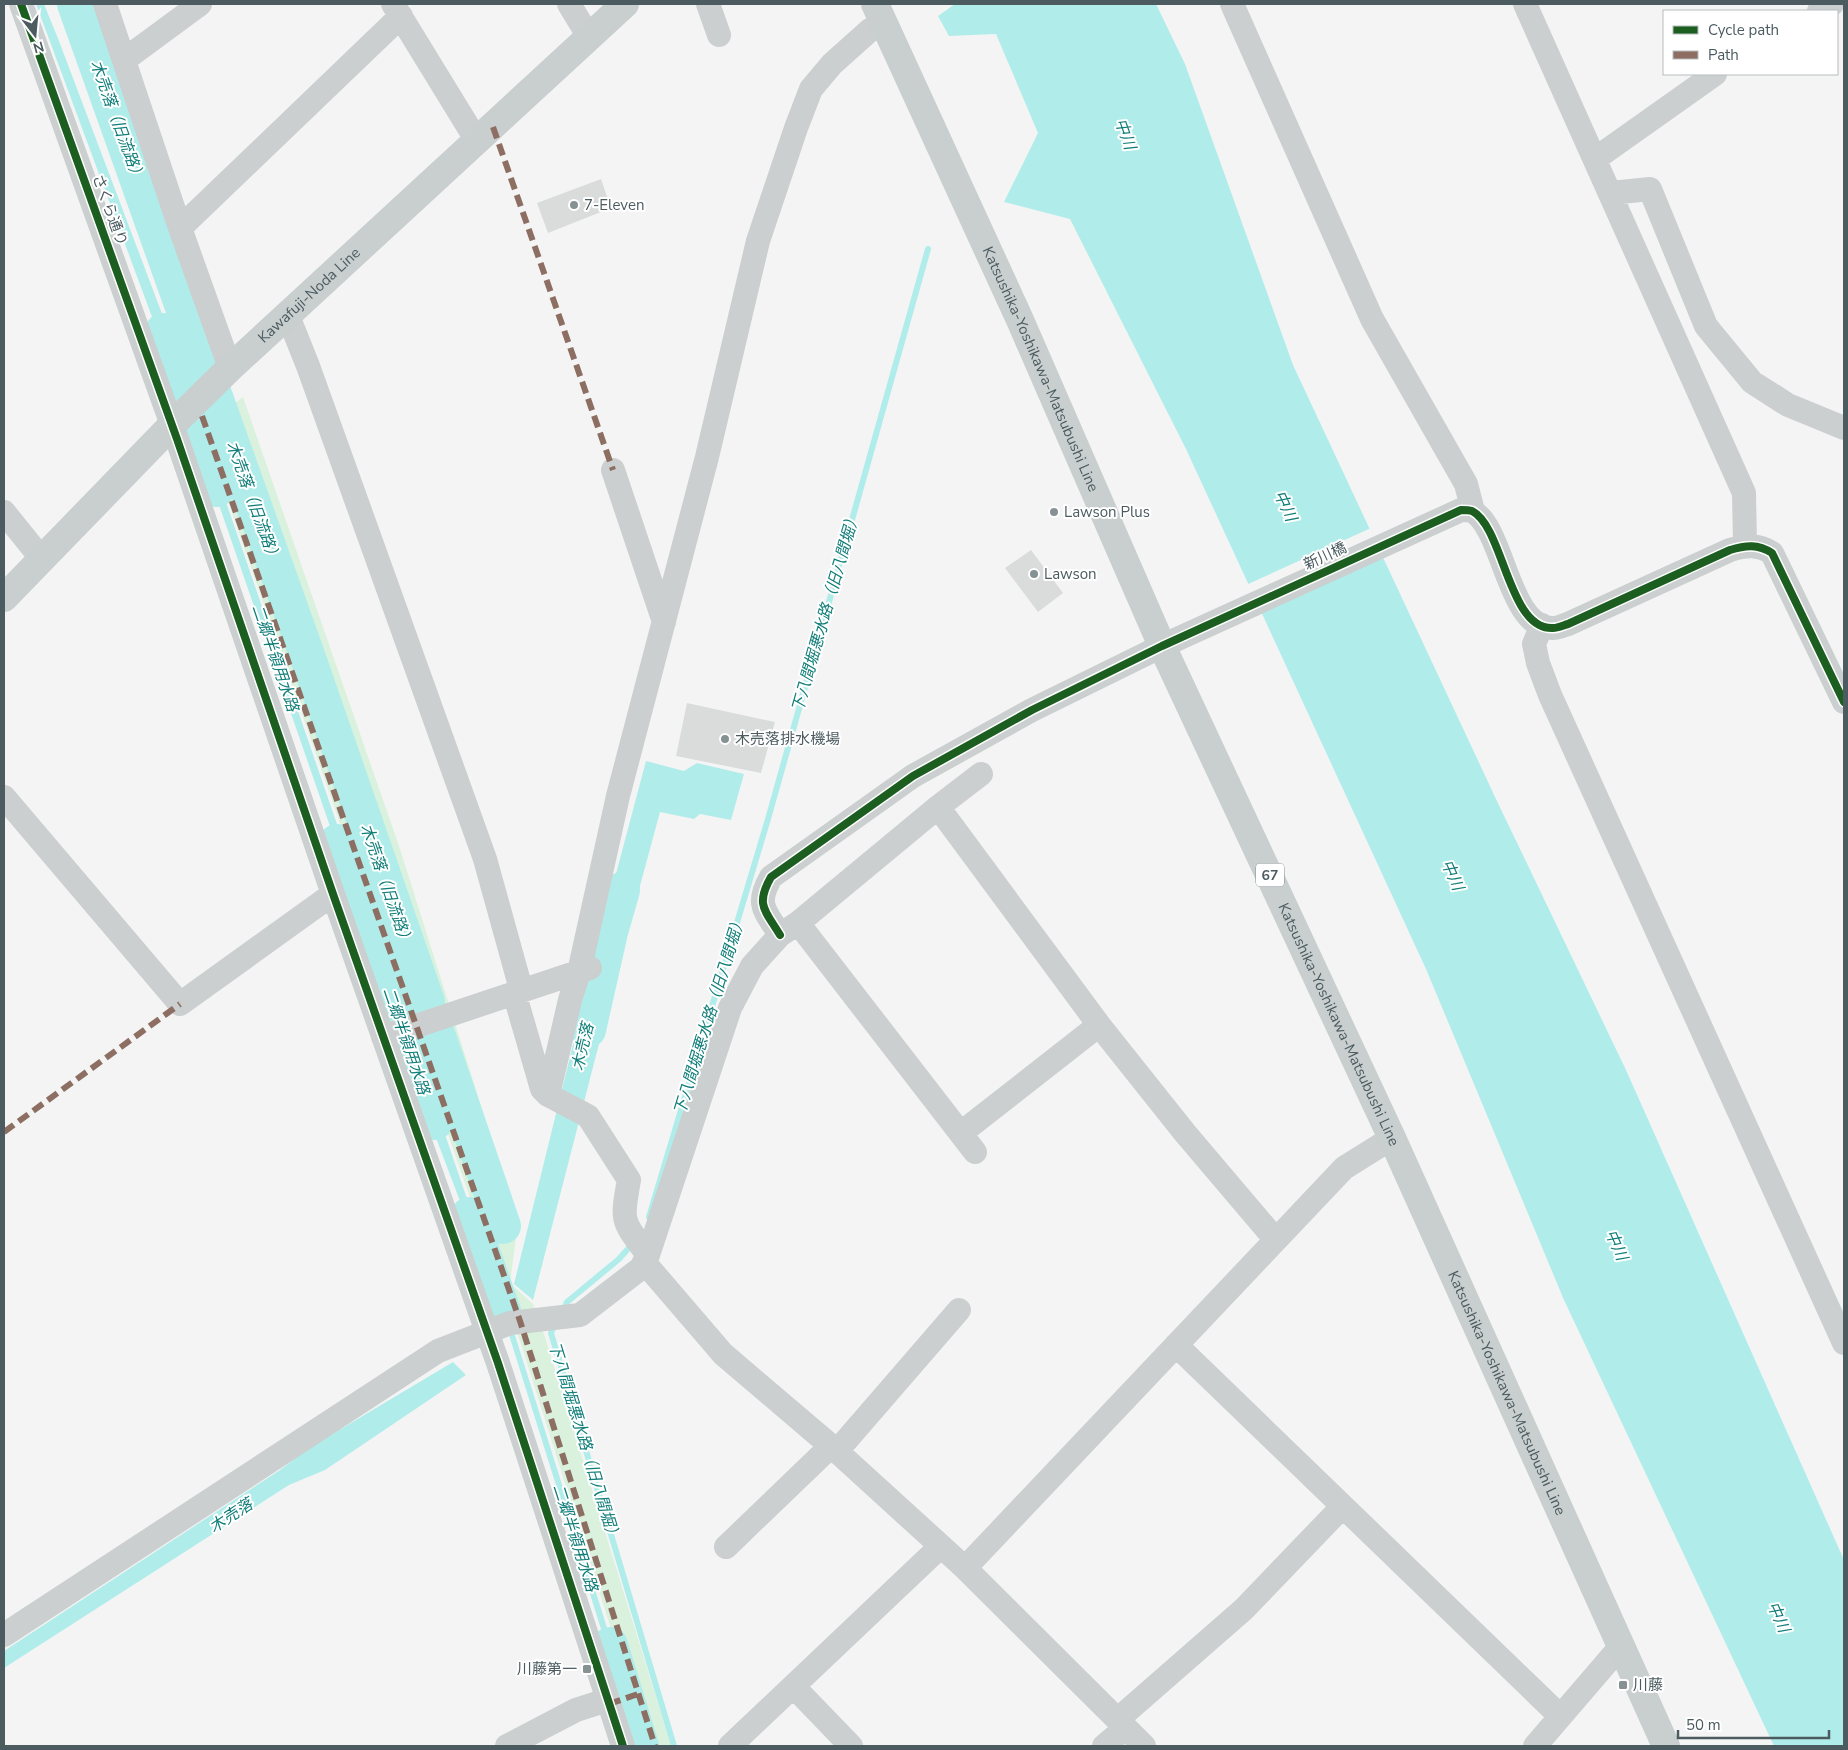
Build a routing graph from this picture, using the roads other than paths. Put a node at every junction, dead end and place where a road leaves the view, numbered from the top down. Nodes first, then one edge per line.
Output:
1 (21, 4) edge
2 (106, 4) edge
3 (200, 4) edge
4 (569, 4) edge
5 (625, 4) edge
6 (708, 4) edge
7 (1232, 4) edge
8 (1525, 4) edge
9 (1832, 4) edge
10 (397, 10) edge
11 (1821, 10) edge
12 (879, 13) edge
13 (719, 35) dead end
14 (589, 37) junction
15 (124, 60) junction
16 (1714, 75) edge
17 (477, 141) junction
18 (1595, 159) junction
19 (1611, 193) junction
20 (180, 228) junction
21 (288, 316) junction
22 (228, 371) junction
23 (177, 420) junction
24 (1844, 428) edge
25 (613, 470) dead end
26 (1473, 511) junction
27 (4, 512) edge
28 (1746, 545) junction
29 (41, 558) junction
30 (4, 598) edge
31 (664, 622) junction
32 (1542, 625) junction
33 (1162, 646) junction
34 (1844, 702) edge
35 (981, 774) dead end
36 (4, 797) edge
37 (938, 807) junction
38 (333, 894) junction
39 (789, 929) junction
40 (584, 970) junction
41 (518, 990) junction
42 (1099, 1025) junction
43 (383, 1037) junction
44 (548, 1095) junction
45 (961, 1133) junction
46 (1392, 1138) junction
47 (975, 1152) dead end
48 (1275, 1239) junction
49 (646, 1258) junction
50 (959, 1310) dead end
51 (498, 1327) junction
52 (1844, 1343) edge
53 (1176, 1345) junction
54 (834, 1448) junction
55 (1342, 1506) junction
56 (941, 1546) junction
57 (726, 1547) dead end
58 (965, 1568) junction
59 (4, 1635) edge
60 (1621, 1646) junction
61 (794, 1687) junction
62 (607, 1700) junction
63 (1560, 1716) junction
64 (1121, 1724) junction
65 (507, 1746) edge
66 (623, 1746) edge
67 (730, 1746) edge
68 (851, 1746) edge
69 (1104, 1746) edge
70 (1144, 1746) edge
71 (1535, 1746) edge
72 (1666, 1746) edge

1 - 23 street, さくら通り
2 - 15 street
3 - 15 street
4 - 14 street
5 - 14 main road, Kawafuji-Noda Line
6 - 13 street
7 - 26 street
8 - 18 street
9 - 11 street
10 - 17 street
10 - 20 street
12 - 31 street
12 - 33 main road, Katsushika-Yoshikawa-Matsubushi Line / 67
14 - 17 main road, Kawafuji-Noda Line
15 - 20 street
16 - 18 street
17 - 21 main road, Kawafuji-Noda Line
18 - 19 street
19 - 24 street
19 - 28 street
20 - 22 street
21 - 22 main road, Kawafuji-Noda Line
21 - 41 street
22 - 23 main road, Kawafuji-Noda Line
23 - 29 main road, Kawafuji-Noda Line
23 - 38 street, さくら通り
25 - 31 street
26 - 32 street
26 - 33 street, 新川橋
27 - 29 street
28 - 32 street
28 - 34 street
29 - 30 main road, Kawafuji-Noda Line
31 - 40 street
32 - 52 street
33 - 39 street, 新川橋
33 - 46 main road, Katsushika-Yoshikawa-Matsubushi Line / 67
35 - 37 street
36 - 38 street
37 - 39 street
37 - 42 street
38 - 43 street, さくら通り
39 - 45 street, 新川橋
39 - 49 street
40 - 41 street
40 - 44 street
41 - 43 street
41 - 44 street
42 - 45 street
42 - 48 street
43 - 51 street, さくら通り
44 - 49 street
45 - 47 street, 新川橋
46 - 48 street
46 - 60 main road, Katsushika-Yoshikawa-Matsubushi Line / 67
48 - 53 street
49 - 51 street
49 - 54 street
50 - 54 street
51 - 59 street
51 - 62 street, さくら通り
53 - 55 street
53 - 58 street
54 - 56 street
54 - 57 street
55 - 63 street
55 - 64 street
56 - 58 street
56 - 61 street
58 - 64 street
60 - 63 street
60 - 72 main road, Katsushika-Yoshikawa-Matsubushi Line / 67
61 - 67 street
61 - 68 street
62 - 65 street
62 - 66 street, さくら通り
63 - 71 street
64 - 69 street
64 - 70 street

